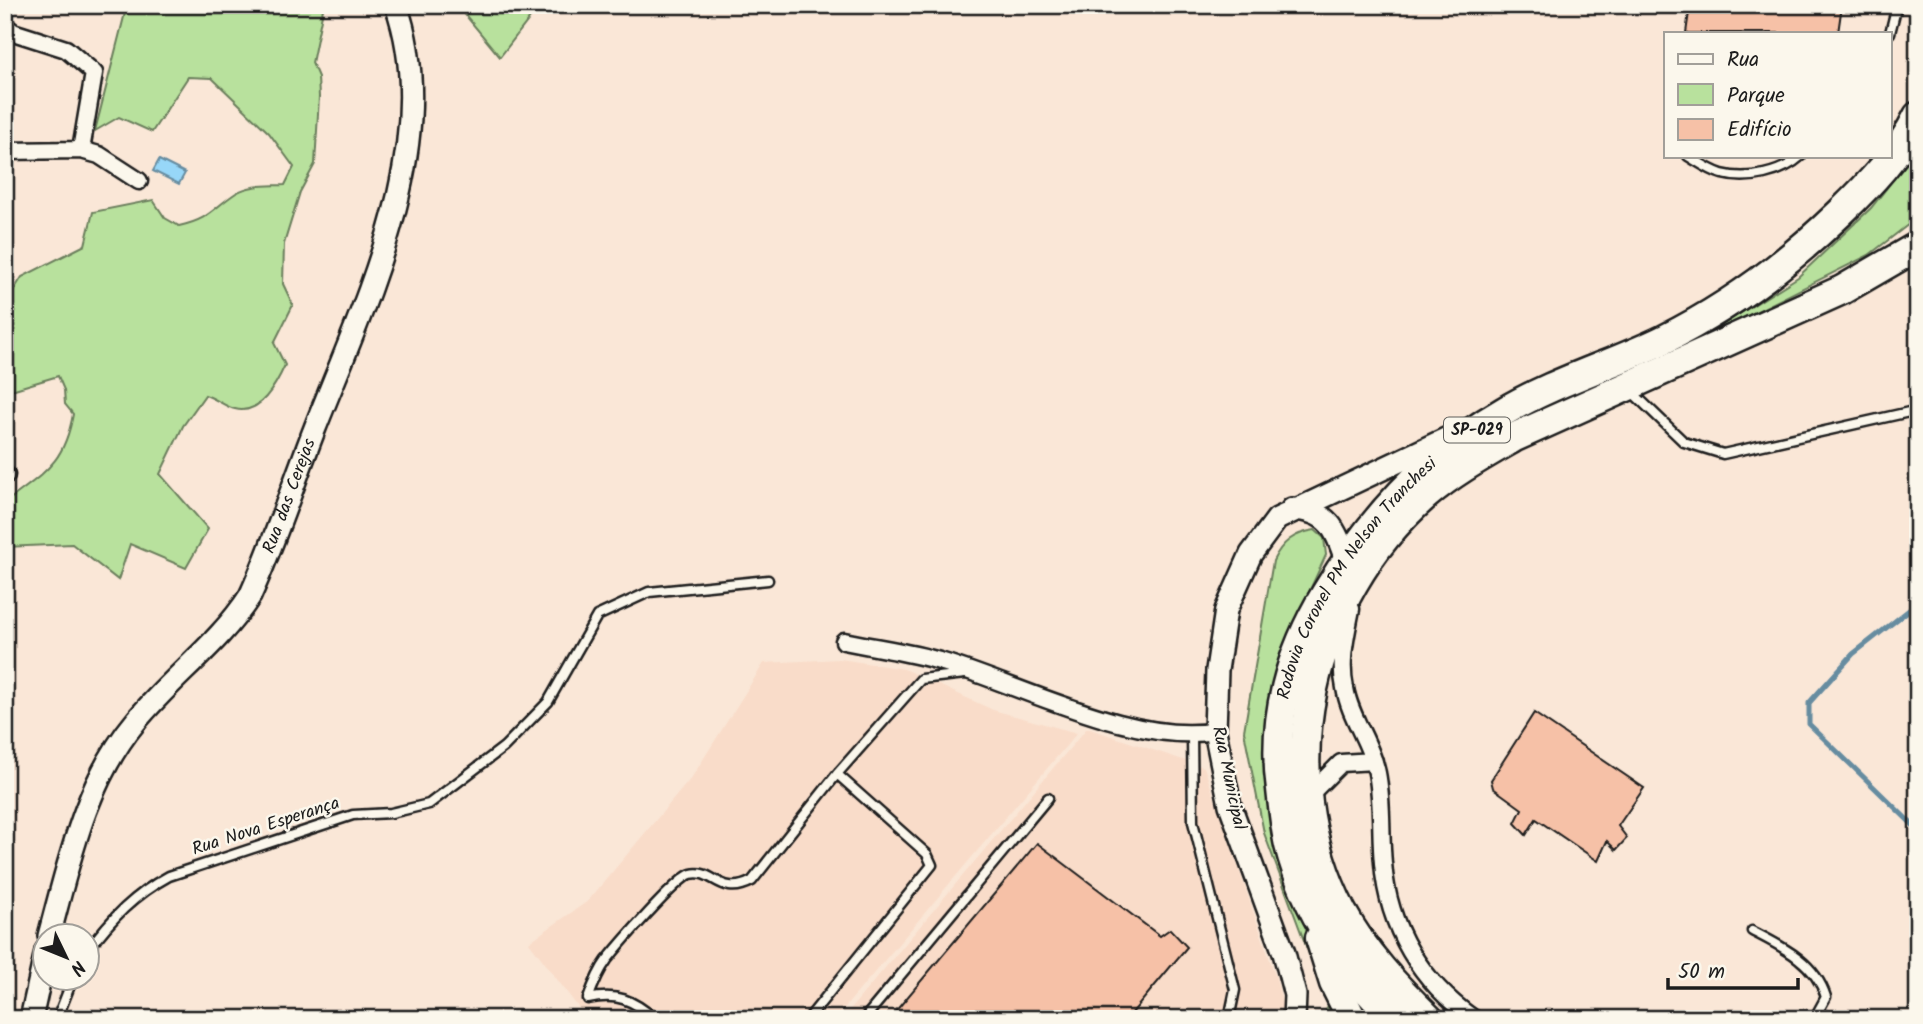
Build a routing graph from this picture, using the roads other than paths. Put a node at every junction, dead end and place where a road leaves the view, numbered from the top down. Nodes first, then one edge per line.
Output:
1 (396, 5) edge
2 (1898, 5) edge
3 (5, 26) edge
4 (1890, 32) edge
5 (1915, 123) edge
6 (81, 150) junction
7 (5, 151) edge
8 (1892, 151) edge
9 (1692, 158) edge
10 (1799, 158) edge
11 (1887, 158) edge
12 (139, 181) dead end
13 (1918, 246) edge
14 (1626, 387) junction
15 (1918, 410) edge
16 (1504, 411) junction
17 (1292, 509) junction
18 (1352, 567) junction
19 (768, 580) dead end
20 (844, 641) dead end
21 (974, 673) junction
22 (1215, 731) junction
23 (1192, 735) junction
24 (1374, 761) junction
25 (837, 774) junction
26 (1307, 797) junction
27 (1048, 798) dead end
28 (1312, 905) junction
29 (53, 922) edge
30 (1752, 931) dead end
31 (102, 933) edge
32 (36, 992) edge
33 (68, 992) edge
34 (30, 1019) edge
35 (57, 1019) edge
36 (654, 1019) edge
37 (808, 1019) edge
38 (864, 1019) edge
39 (1229, 1019) edge
40 (1294, 1019) edge
41 (1352, 1019) edge
42 (1396, 1019) edge
43 (1429, 1019) edge
44 (1474, 1019) edge
45 (1814, 1019) edge

1 - 29 main road, Rua das Cerejas
2 - 4 lane
3 - 6 street
5 - 8 highway, Rodovia Coronel PM Nelson Tranchesi / SP-029
6 - 7 street
6 - 12 street
9 - 10 lane
11 - 16 highway, Rodovia Coronel PM Nelson Tranchesi / SP-029
13 - 14 highway, Rodovia Coronel PM Nelson Tranchesi / SP-029
14 - 15 lane
14 - 18 highway, Rodovia Coronel PM Nelson Tranchesi / SP-029
16 - 17 main road, Rua Municipal
16 - 18 highway, Rodovia Coronel PM Nelson Tranchesi / SP-029
17 - 18 main road
17 - 22 main road, Rua Municipal
18 - 24 street
18 - 26 highway, Rodovia Coronel PM Nelson Tranchesi / SP-029
18 - 28 highway, Rodovia Coronel PM Nelson Tranchesi / SP-029
19 - 31 lane, Rua Nova Esperança
20 - 21 street
21 - 23 street
21 - 25 lane
22 - 23 street
22 - 40 main road, Rua Municipal
23 - 39 lane
24 - 26 street
24 - 44 street
25 - 36 lane
25 - 37 lane
26 - 43 highway, Rodovia Coronel PM Nelson Tranchesi / SP-029
27 - 38 lane
28 - 41 highway
28 - 42 highway, Rodovia Coronel PM Nelson Tranchesi / SP-029
30 - 45 lane
32 - 34 main road
33 - 35 lane

